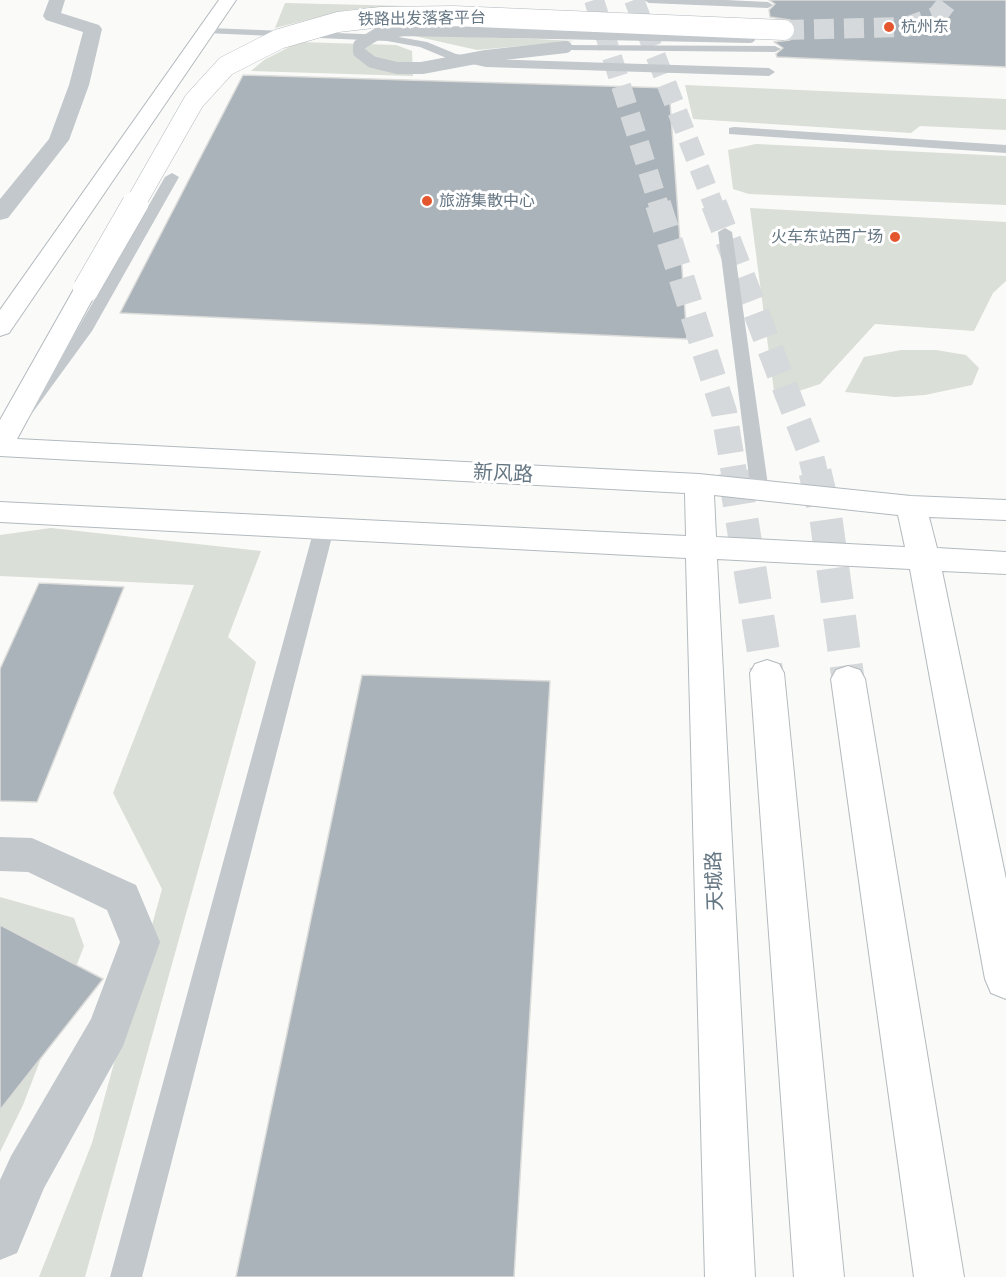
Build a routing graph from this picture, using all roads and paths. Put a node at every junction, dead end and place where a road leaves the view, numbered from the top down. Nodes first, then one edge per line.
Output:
1 (57, 0) edge
2 (228, 0) edge
3 (649, 0) edge
4 (768, 5) dead end
5 (784, 30) joint
6 (209, 31) junction
7 (775, 50) tunnel mouth
8 (554, 65) junction
9 (769, 72) dead end
10 (549, 81) dead end
11 (734, 131) dead end
12 (1006, 148) edge
13 (172, 177) dead end
14 (10, 188) edge
15 (0, 213) edge
16 (725, 232) dead end
17 (0, 328) edge
18 (0, 445) edge
19 (699, 484) junction
20 (760, 492) junction
21 (910, 506) junction
22 (1006, 510) edge
23 (0, 512) edge
24 (324, 529) junction
25 (702, 550) junction
26 (924, 560) junction
27 (1006, 563) edge
28 (767, 673) tunnel mouth
29 (848, 679) tunnel mouth
30 (0, 854) edge
31 (1006, 979) edge
32 (0, 1236) edge
33 (126, 1277) edge
34 (730, 1277) edge
35 (819, 1277) edge
36 (939, 1277) edge

1 - 14 street
2 - 6 main road
3 - 4 lane
5 - 7 lane, bridge
5 - 18 main road, 铁路出发落客平台, bridge
6 - 8 lane
6 - 17 main road
8 - 9 lane
8 - 10 lane
11 - 12 lane
13 - 18 lane
14 - 15 street
16 - 20 lane
18 - 19 main road, 新风路
19 - 20 main road, 新风路
19 - 25 main road, 天城路
20 - 21 main road, 新风路
21 - 22 main road, 新风路
21 - 26 main road
23 - 24 main road
24 - 25 main road
24 - 33 lane
25 - 26 main road
25 - 34 main road, 天城路
26 - 27 main road
26 - 31 main road
28 - 35 main road
29 - 36 main road
30 - 32 street

